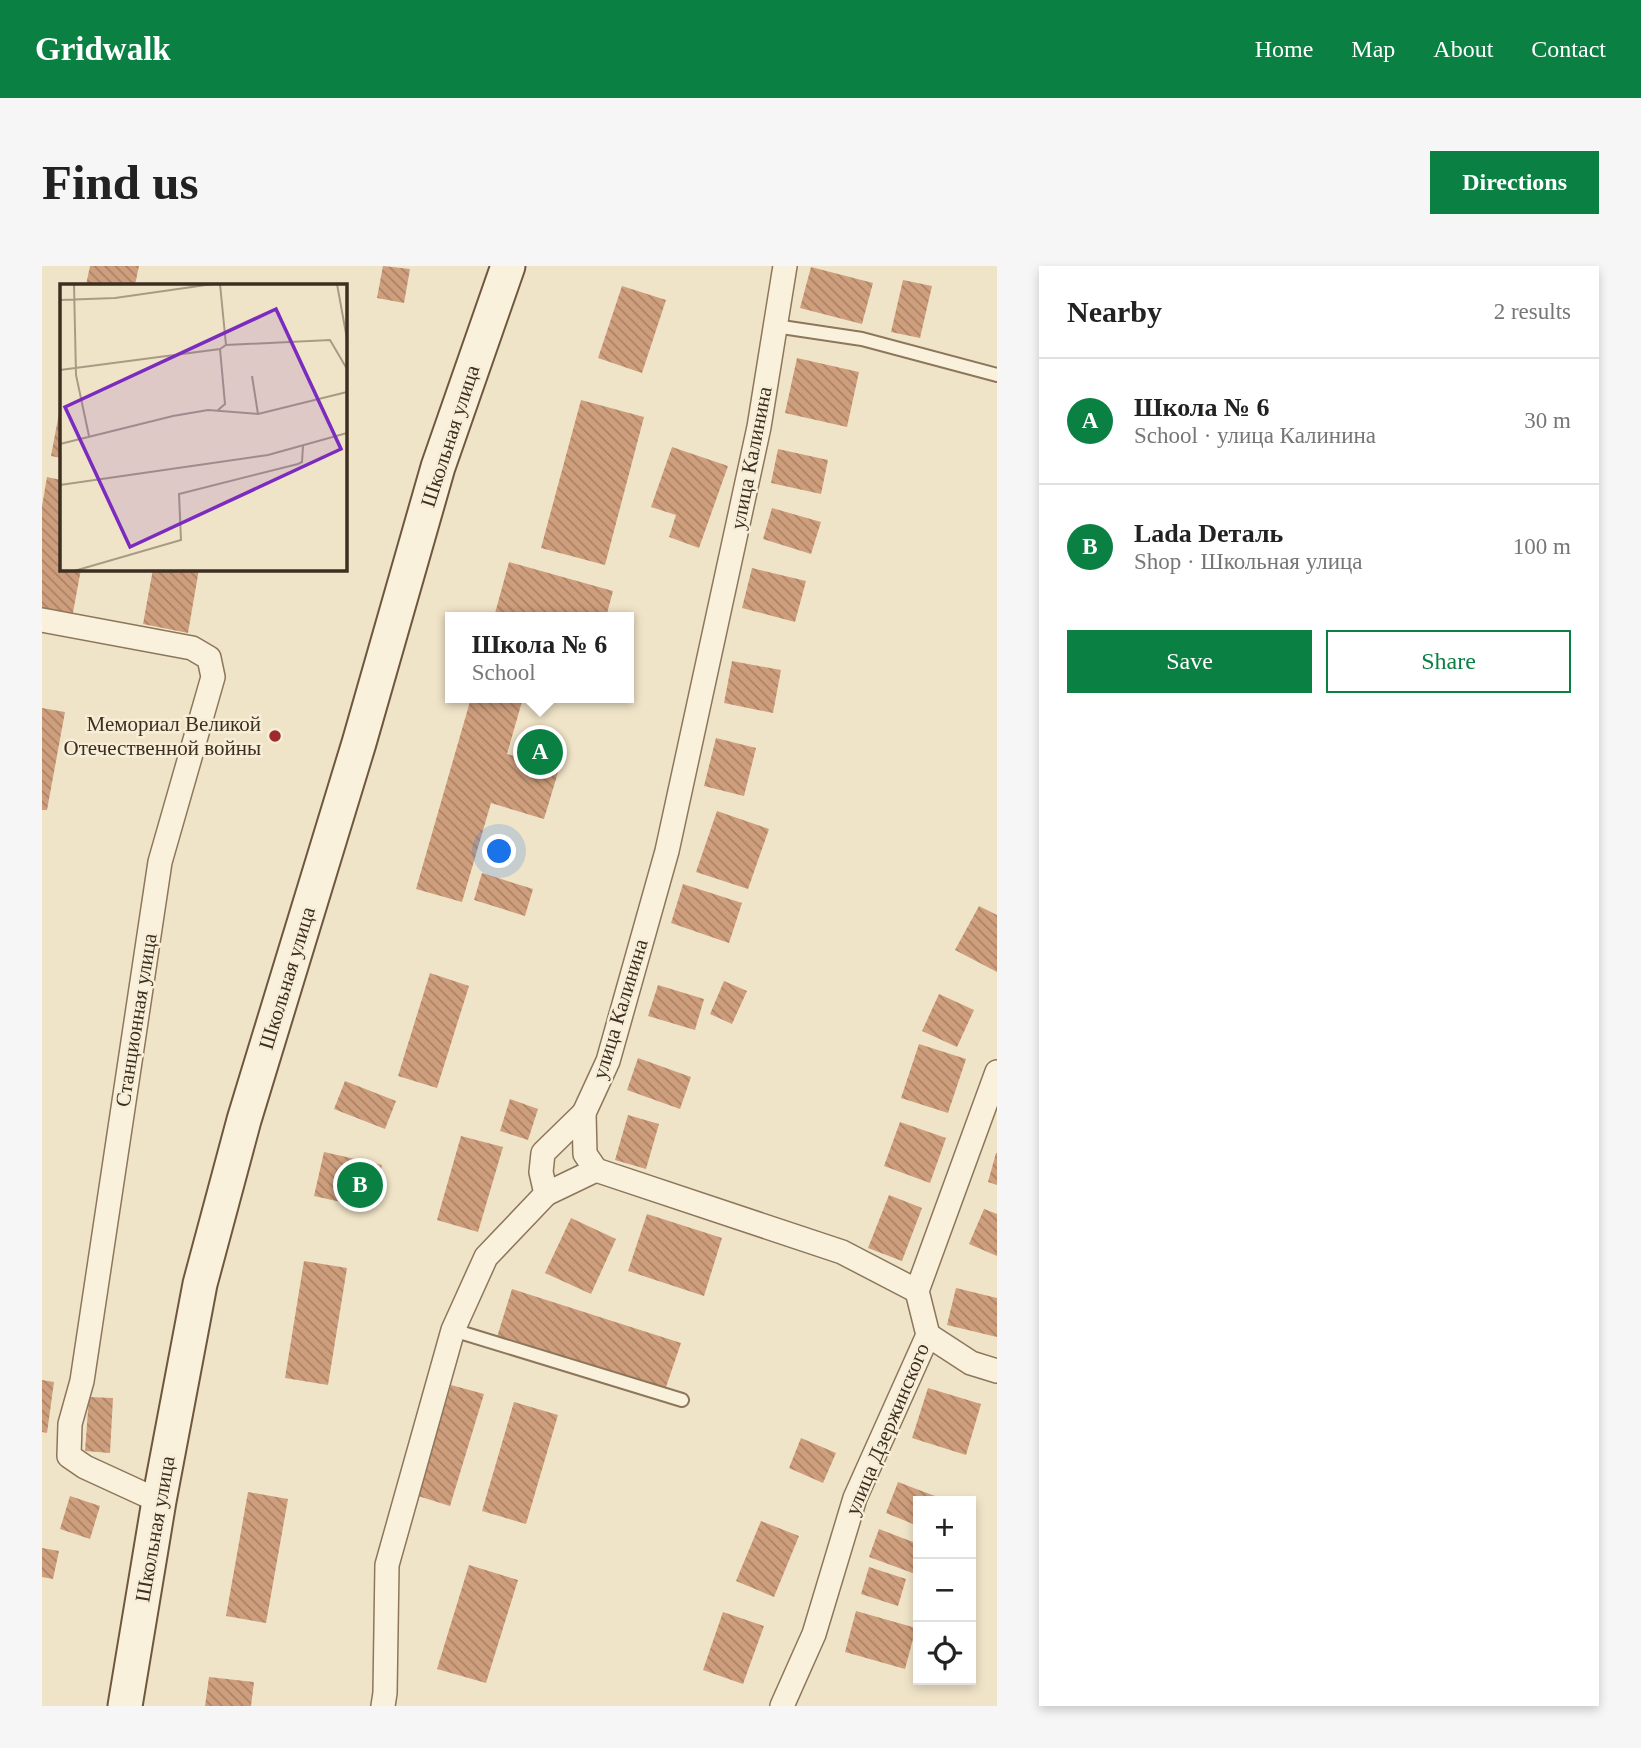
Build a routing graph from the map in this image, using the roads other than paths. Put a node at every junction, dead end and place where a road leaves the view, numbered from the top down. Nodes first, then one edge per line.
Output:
1 (508, 266) edge
2 (785, 266) edge
3 (775, 327) junction
4 (997, 375) edge
5 (42, 620) edge
6 (997, 1072) edge
7 (584, 1113) junction
8 (596, 1170) junction
9 (547, 1194) junction
10 (917, 1291) junction
11 (453, 1330) junction
12 (928, 1335) junction
13 (997, 1371) edge
14 (682, 1400) dead end
15 (159, 1501) junction
16 (125, 1706) edge
17 (383, 1706) edge
18 (782, 1706) edge

1 - 15 main road, Школьная улица
2 - 3 street, улица Калинина
3 - 4 lane
3 - 7 street, улица Калинина
5 - 15 street, Станционная улица
6 - 10 street
7 - 8 street
7 - 9 street, улица Калинина
8 - 9 street
8 - 10 street
9 - 11 street
10 - 12 street, улица Дзержинского
11 - 14 lane
11 - 17 street
12 - 13 street
12 - 18 street, улица Дзержинского
15 - 16 main road, Школьная улица

